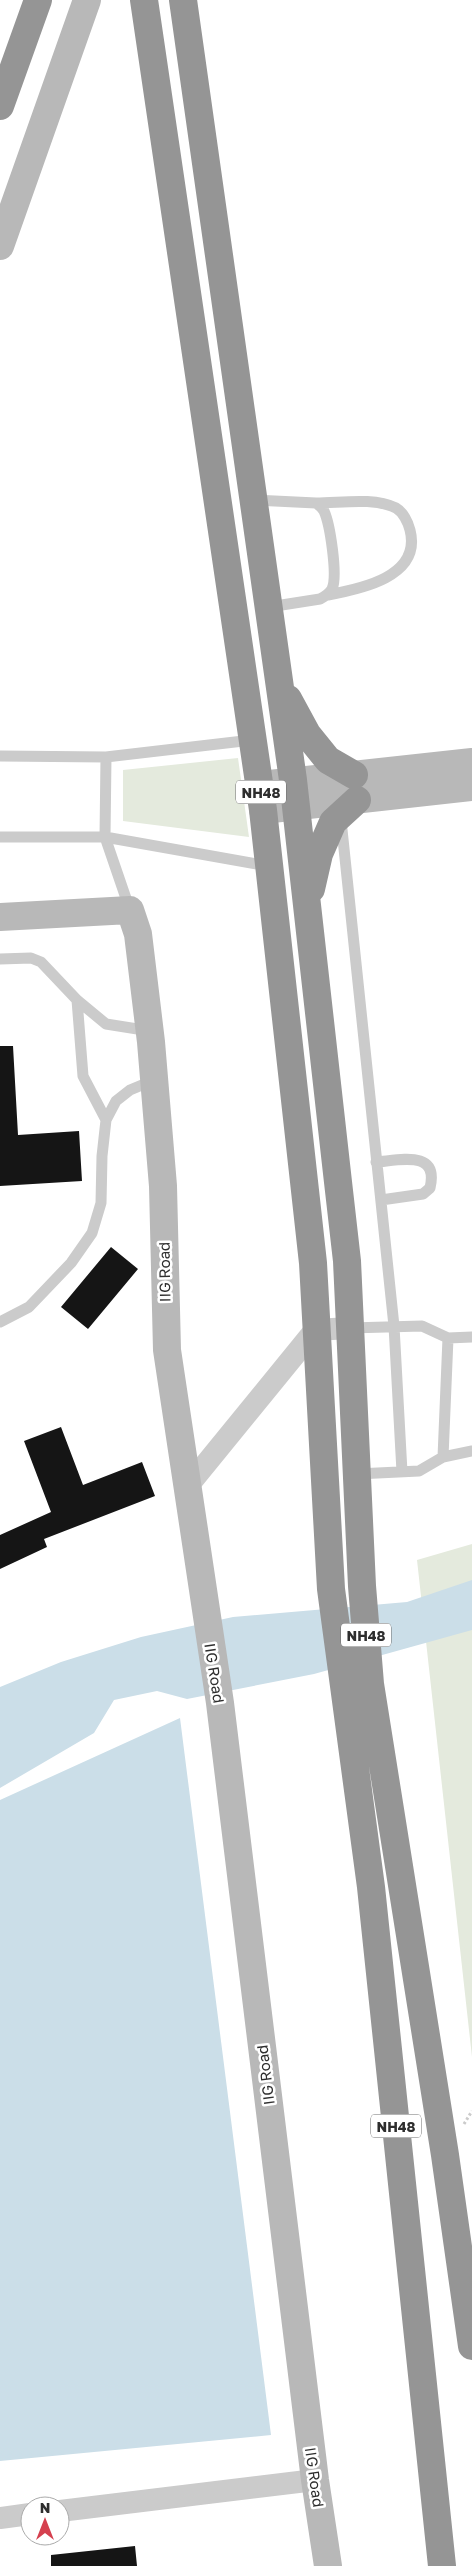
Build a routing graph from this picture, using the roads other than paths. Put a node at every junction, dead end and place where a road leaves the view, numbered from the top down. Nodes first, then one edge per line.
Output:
1 (38, 0) edge
2 (87, 0) edge
3 (144, 0) edge
4 (183, 0) edge
5 (0, 106) edge
6 (0, 246) edge
7 (254, 500) junction
8 (316, 503) junction
9 (328, 595) junction
10 (269, 607) junction
11 (280, 684) junction
12 (252, 740) junction
13 (0, 756) edge
14 (106, 757) junction
15 (472, 762) edge
16 (472, 787) edge
17 (294, 793) junction
18 (350, 797) junction
19 (262, 798) junction
20 (0, 837) edge
21 (105, 837) junction
22 (268, 866) junction
23 (307, 906) junction
24 (130, 910) junction
25 (0, 917) edge
26 (0, 959) edge
27 (77, 1000) junction
28 (150, 1031) junction
29 (154, 1080) junction
30 (106, 1120) junction
31 (376, 1162) junction
32 (380, 1200) junction
33 (0, 1322) edge
34 (394, 1326) junction
35 (350, 1328) junction
36 (315, 1330) junction
37 (472, 1337) edge
38 (448, 1338) junction
39 (472, 1451) edge
40 (444, 1457) junction
41 (402, 1472) junction
42 (357, 1474) junction
43 (187, 1487) junction
44 (472, 2346) edge
45 (315, 2480) junction
46 (70, 2510) edge
47 (20, 2515) edge
48 (0, 2518) edge
49 (328, 2566) edge
50 (442, 2566) edge

1 - 5 highway
2 - 6 street
3 - 12 highway, NH48
4 - 7 highway, NH48
7 - 8 lane
7 - 10 highway, NH48
8 - 9 lane
8 - 9 lane
9 - 10 lane
10 - 11 highway, NH48
11 - 17 highway, NH48
11 - 18 highway
12 - 14 lane
12 - 19 highway, NH48
13 - 14 lane
14 - 21 lane
15 - 18 street
16 - 18 street
17 - 18 street
17 - 19 street
17 - 23 highway, NH48
18 - 23 highway
18 - 31 lane
19 - 22 highway, NH48
20 - 21 lane
21 - 22 lane
21 - 24 lane
22 - 36 highway, NH48
23 - 35 highway, NH48
24 - 25 street
24 - 28 street, IIG Road
26 - 27 lane
27 - 28 lane
27 - 30 lane
28 - 29 street, IIG Road
29 - 30 lane
29 - 43 street, IIG Road
30 - 33 lane
31 - 32 lane
31 - 32 lane
32 - 34 lane
34 - 35 lane
34 - 38 lane
34 - 41 lane
35 - 36 street
35 - 42 highway, NH48
36 - 43 street
36 - 50 highway, NH48
37 - 38 lane
38 - 40 lane
39 - 40 lane
40 - 41 lane
41 - 42 lane
42 - 44 highway, NH48
43 - 45 street, IIG Road
45 - 46 street
45 - 49 street, IIG Road
47 - 48 street

